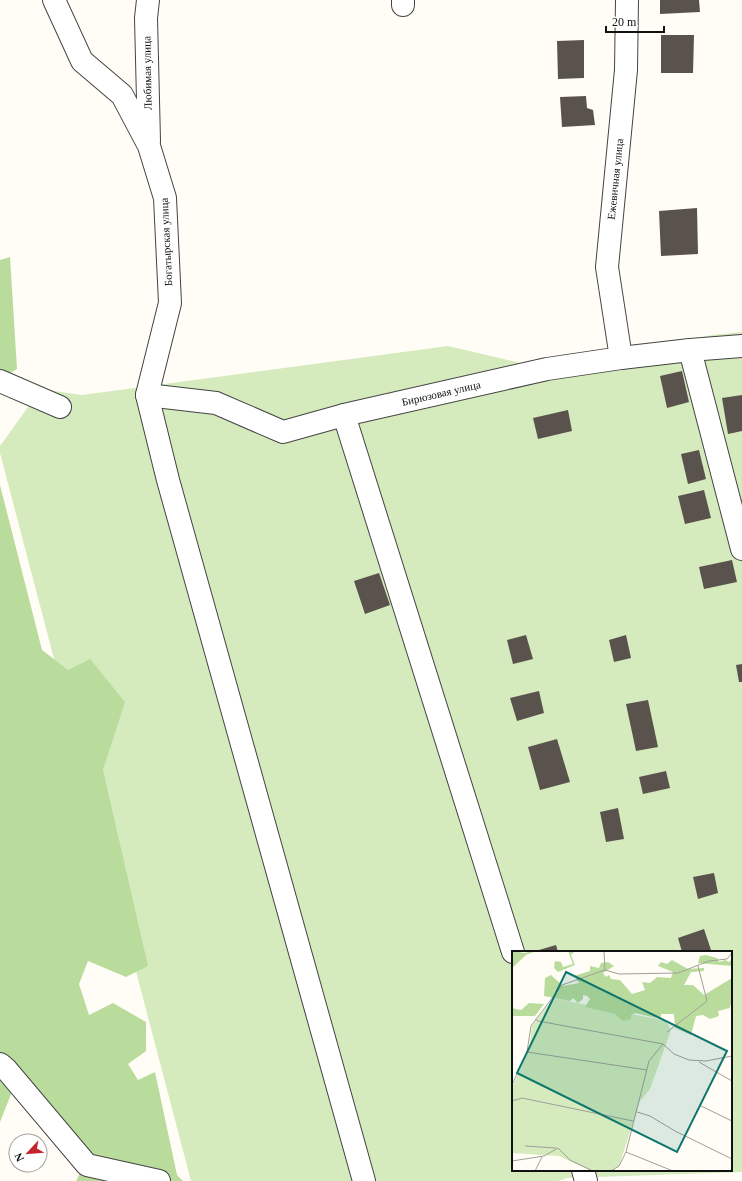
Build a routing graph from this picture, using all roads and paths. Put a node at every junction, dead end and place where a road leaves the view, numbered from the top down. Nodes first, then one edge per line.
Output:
1 (54, 0) edge
2 (148, 0) edge
3 (627, 0) edge
4 (149, 146) junction
5 (742, 346) edge
6 (690, 350) junction
7 (621, 358) junction
8 (0, 381) edge
9 (147, 395) junction
10 (60, 407) dead end
11 (344, 416) junction
12 (742, 549) edge
13 (513, 951) edge
14 (0, 1064) edge
15 (582, 1171) edge
16 (159, 1181) edge
17 (364, 1181) edge
18 (586, 1181) edge

1 - 4 street, Богатырская улица
2 - 4 street, Любимая улица
3 - 7 street, Ежевичная улица
4 - 9 street, Богатырская улица
5 - 6 street, Бирюзовая улица
6 - 7 street, Бирюзовая улица
6 - 12 street
7 - 11 street, Бирюзовая улица
8 - 10 street
9 - 11 street, Бирюзовая улица
9 - 17 street
11 - 13 street
14 - 16 street
15 - 18 street

